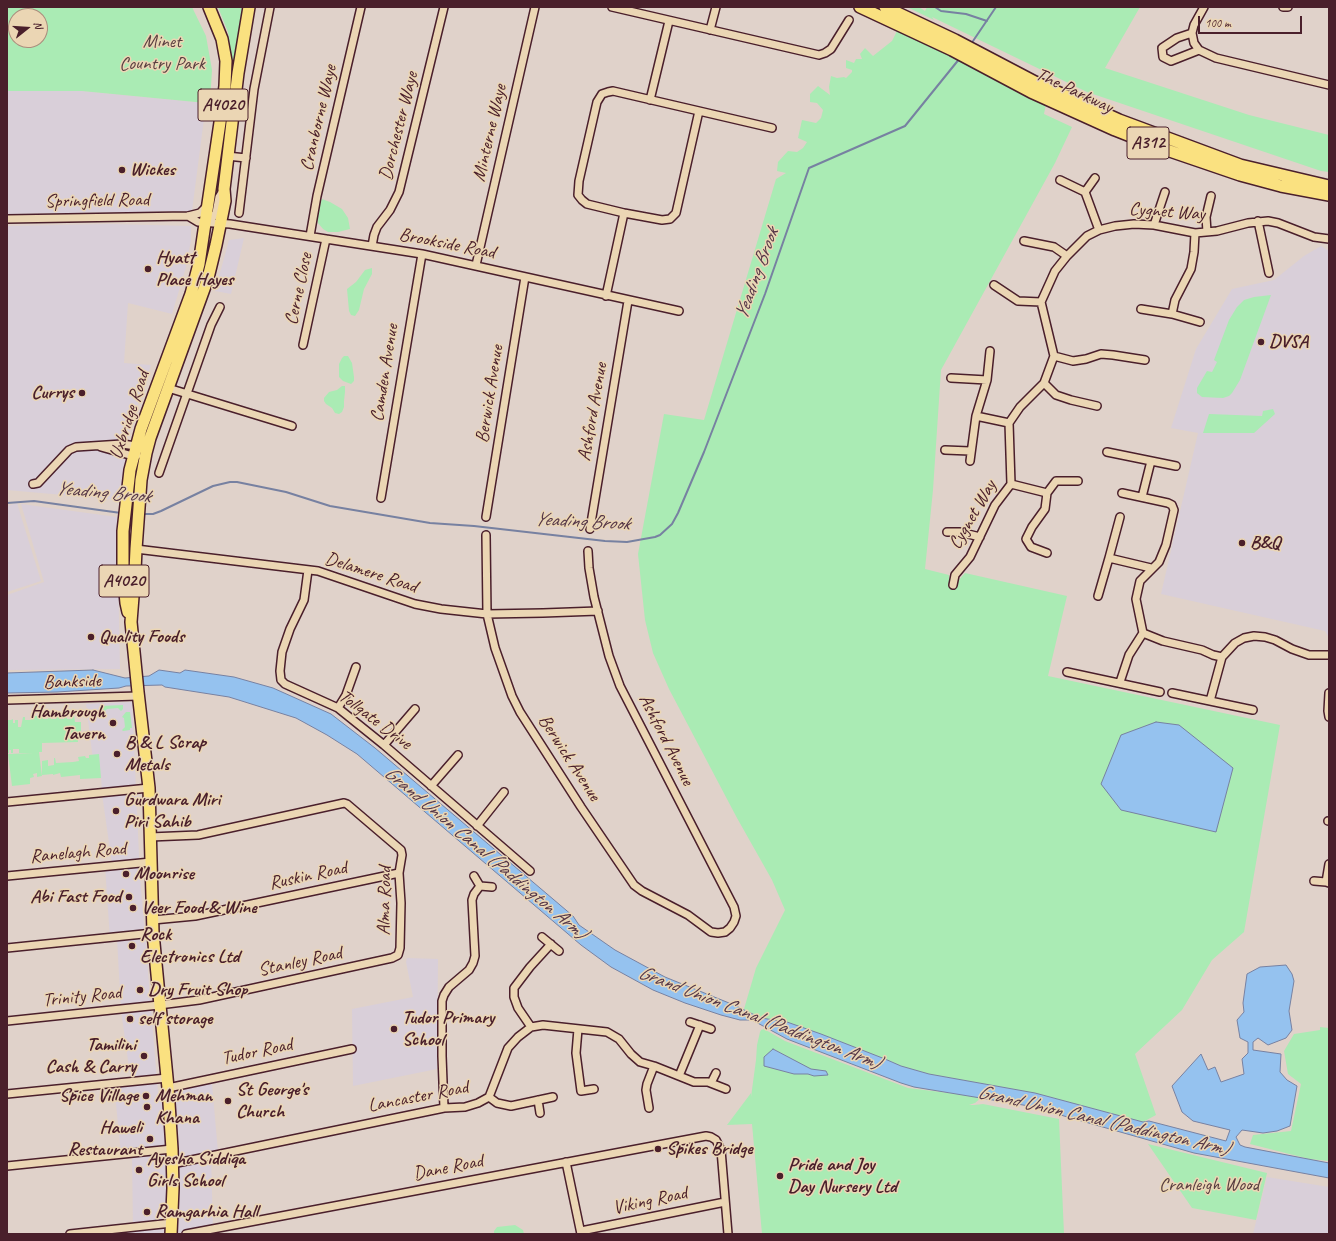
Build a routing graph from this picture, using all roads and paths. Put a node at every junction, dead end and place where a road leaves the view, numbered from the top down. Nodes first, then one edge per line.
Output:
1 (209, 7) edge
2 (249, 7) edge
3 (270, 7) edge
4 (360, 7) edge
5 (444, 7) edge
6 (535, 7) edge
7 (612, 7) edge
8 (716, 7) edge
9 (860, 7) edge
10 (885, 7) edge
11 (1204, 7) edge
12 (1283, 7) edge
13 (1288, 7) edge
14 (669, 20) junction
15 (849, 20) dead end
16 (710, 30) junction
17 (1192, 33) junction
18 (953, 45) junction
19 (1199, 50) junction
20 (979, 58) junction
21 (1329, 85) edge
22 (650, 100) junction
23 (699, 111) junction
24 (772, 128) dead end
25 (227, 156) junction
26 (246, 158) junction
27 (1094, 178) dead end
28 (1060, 180) dead end
29 (1329, 186) edge
30 (224, 189) junction
31 (1085, 192) junction
32 (1166, 192) dead end
33 (1329, 194) edge
34 (1211, 196) dead end
35 (209, 199) junction
36 (239, 213) dead end
37 (624, 213) junction
38 (188, 216) junction
39 (7, 219) edge
40 (1258, 221) junction
41 (206, 223) junction
42 (221, 223) junction
43 (1154, 225) junction
44 (1099, 230) junction
45 (1206, 232) junction
46 (1194, 234) junction
47 (310, 236) junction
48 (326, 239) junction
49 (1329, 239) edge
50 (1024, 241) dead end
51 (1272, 245) dead end
52 (372, 246) junction
53 (1264, 247) junction
54 (422, 254) junction
55 (1067, 256) junction
56 (476, 265) junction
57 (1269, 273) dead end
58 (525, 277) junction
59 (994, 285) dead end
60 (606, 296) junction
61 (628, 300) junction
62 (1042, 302) junction
63 (220, 307) dead end
64 (1141, 308) dead end
65 (679, 311) dead end
66 (1172, 314) junction
67 (1200, 322) dead end
68 (303, 345) dead end
69 (990, 351) dead end
70 (1054, 356) junction
71 (1146, 360) dead end
72 (951, 378) dead end
73 (987, 380) junction
74 (1044, 383) junction
75 (168, 388) junction
76 (186, 393) junction
77 (1097, 406) dead end
78 (976, 416) junction
79 (1009, 423) junction
80 (292, 426) dead end
81 (95, 446) junction
82 (945, 450) dead end
83 (135, 451) junction
84 (970, 452) junction
85 (1107, 452) dead end
86 (146, 453) junction
87 (970, 461) dead end
88 (1151, 461) junction
89 (1176, 466) dead end
90 (159, 473) dead end
91 (1078, 481) dead end
92 (33, 484) dead end
93 (1011, 484) junction
94 (1047, 493) junction
95 (1122, 493) dead end
96 (1142, 496) junction
97 (381, 498) dead end
98 (486, 517) dead end
99 (1120, 517) dead end
100 (138, 525) junction
101 (124, 526) junction
102 (590, 529) dead end
103 (947, 532) dead end
104 (486, 535) dead end
105 (980, 537) junction
106 (136, 549) junction
107 (588, 551) dead end
108 (1047, 553) dead end
109 (1109, 558) junction
110 (1152, 568) junction
111 (308, 570) junction
112 (123, 571) junction
113 (135, 571) junction
114 (953, 585) dead end
115 (1098, 596) dead end
116 (598, 611) junction
117 (487, 614) junction
118 (131, 622) junction
119 (1143, 633) junction
120 (1329, 655) edge
121 (1222, 657) junction
122 (356, 667) dead end
123 (1067, 672) dead end
124 (1120, 682) junction
125 (1160, 692) dead end
126 (1172, 693) dead end
127 (1329, 693) edge
128 (138, 694) junction
129 (7, 700) edge
130 (1210, 701) junction
131 (338, 708) junction
132 (415, 709) dead end
133 (1253, 710) dead end
134 (1329, 717) edge
135 (384, 745) junction
136 (458, 755) dead end
137 (431, 786) junction
138 (148, 788) junction
139 (504, 792) dead end
140 (7, 802) edge
141 (477, 826) junction
142 (150, 837) junction
143 (151, 862) junction
144 (1329, 864) edge
145 (530, 871) dead end
146 (399, 873) junction
147 (7, 876) edge
148 (474, 876) dead end
149 (1314, 881) dead end
150 (1328, 882) edge
151 (480, 886) junction
152 (492, 887) dead end
153 (153, 920) junction
154 (725, 932) joint
155 (153, 934) junction
156 (542, 937) dead end
157 (551, 944) junction
158 (7, 948) edge
159 (559, 951) dead end
160 (398, 955) joint
161 (160, 1005) junction
162 (7, 1020) edge
163 (690, 1022) dead end
164 (700, 1025) junction
165 (531, 1027) junction
166 (578, 1029) junction
167 (710, 1029) dead end
168 (352, 1049) dead end
169 (654, 1066) junction
170 (716, 1073) dead end
171 (679, 1076) junction
172 (167, 1083) junction
173 (711, 1083) junction
174 (594, 1089) dead end
175 (726, 1089) dead end
176 (581, 1091) junction
177 (572, 1093) dead end
178 (7, 1094) edge
179 (489, 1097) junction
180 (553, 1097) dead end
181 (538, 1100) junction
182 (444, 1108) junction
183 (649, 1108) dead end
184 (540, 1113) dead end
185 (172, 1149) junction
186 (566, 1162) junction
187 (172, 1164) junction
188 (7, 1166) edge
189 (725, 1202) junction
190 (171, 1228) edge
191 (581, 1233) edge
192 (70, 1234) edge
193 (186, 1234) edge
194 (728, 1234) edge

1 - 35 main road, Uxbridge Road / A4020
2 - 25 main road, Uxbridge Road / A4020
3 - 26 street
4 - 47 street, Cranborne Waye
5 - 52 street, Dorchester Waye
6 - 56 street, Minterne Waye
7 - 14 street
8 - 16 street
9 - 18 main road, The Parkway / A312
10 - 18 main road, The Parkway / A312
11 - 17 street
12 - 13 street
14 - 16 street
14 - 22 street
15 - 16 street
17 - 19 street
17 - 19 street
18 - 20 main road, The Parkway / A312
19 - 21 street
20 - 29 main road, The Parkway / A312
20 - 33 main road, The Parkway / A312
22 - 23 street
22 - 37 street
23 - 24 street
23 - 37 street
25 - 26 street
25 - 30 main road, Uxbridge Road / A4020
26 - 36 street
27 - 31 street
28 - 31 street
30 - 41 street
30 - 42 main road, Uxbridge Road / A4020
31 - 44 street
32 - 43 street
34 - 45 street
35 - 38 street, Springfield Road
35 - 41 main road, Uxbridge Road / A4020
37 - 60 street
38 - 39 street, Springfield Road
38 - 41 street, Springfield Road
40 - 45 street, Cygnet Way
40 - 49 street, Cygnet Way
40 - 53 street
41 - 42 street, Brookside Road
41 - 83 main road, Uxbridge Road / A4020
42 - 47 street, Brookside Road
42 - 75 main road, Uxbridge Road / A4020
43 - 44 street, Cygnet Way
43 - 46 street, Cygnet Way
44 - 55 street, Cygnet Way
45 - 46 street, Cygnet Way
46 - 66 street
47 - 48 street, Brookside Road
48 - 52 street, Brookside Road
48 - 68 street, Cerne Close
50 - 55 street
51 - 53 street
52 - 54 street, Brookside Road
53 - 57 street
54 - 56 street, Brookside Road
54 - 97 street, Camden Avenue
55 - 62 street, Cygnet Way
56 - 58 street, Brookside Road
58 - 60 street, Brookside Road
58 - 98 street, Berwick Avenue
59 - 62 street
60 - 61 street, Brookside Road
61 - 65 street, Brookside Road
61 - 102 street, Ashford Avenue
62 - 70 street
63 - 76 street
64 - 66 street
66 - 67 street
69 - 73 street
70 - 71 street
70 - 74 street
72 - 73 street
73 - 78 street
74 - 77 street
74 - 79 street
75 - 76 street
75 - 86 main road, Uxbridge Road / A4020
76 - 80 street
76 - 90 street
78 - 79 street
78 - 84 street
79 - 93 street, Cygnet Way
81 - 83 street
81 - 83 street
81 - 92 street
82 - 84 street
83 - 86 street
83 - 101 main road, Uxbridge Road / A4020
84 - 87 street
85 - 88 street
86 - 100 main road, Uxbridge Road / A4020
88 - 89 street
88 - 96 street
91 - 94 street
93 - 94 street
93 - 105 street, Cygnet Way
94 - 108 street
95 - 96 street
96 - 110 street
99 - 109 street
100 - 101 main road
100 - 106 main road, Uxbridge Road / A4020
101 - 112 main road, Uxbridge Road / A4020
103 - 105 street
104 - 117 street, Berwick Avenue
105 - 114 street, Cygnet Way
106 - 111 street, Delamere Road
106 - 113 main road, Uxbridge Road / A4020
107 - 116 street, Ashford Avenue
109 - 110 street
109 - 115 street
110 - 119 street
111 - 117 street, Delamere Road
111 - 131 street, Tollgate Drive
112 - 113 main road, A4020
112 - 118 main road, Uxbridge Road / A4020
113 - 118 main road, Uxbridge Road / A4020
116 - 117 street, Delamere Road
116 - 154 street, Ashford Avenue
117 - 154 street, Berwick Avenue
118 - 128 main road, A4020
119 - 121 street
119 - 124 street
120 - 121 street
121 - 130 street
122 - 131 street
123 - 124 street
124 - 125 street
126 - 130 street
127 - 134 street
128 - 129 street, Bankside
128 - 138 main road, A4020
130 - 133 street
131 - 135 street, Tollgate Drive
132 - 135 street
135 - 137 street, Tollgate Drive
136 - 137 street
137 - 141 street, Tollgate Drive
138 - 140 street
138 - 142 main road, A4020
139 - 141 street
141 - 145 street, Tollgate Drive
142 - 143 main road, A4020
142 - 146 street, Alma Road
143 - 147 street, Ranelagh Road
143 - 153 main road, A4020
144 - 150 street
146 - 153 street, Ruskin Road
146 - 160 street, Alma Road
148 - 151 street
149 - 150 street
151 - 152 street
151 - 182 street
153 - 155 main road, A4020
155 - 158 street
155 - 161 main road, A4020
156 - 157 street
157 - 159 street
157 - 165 street
160 - 161 street, Stanley Road
161 - 162 street, Trinity Road
161 - 172 main road, A4020
163 - 164 street
164 - 167 street
164 - 171 street
165 - 166 street
165 - 179 street, Lancaster Road
166 - 169 street
166 - 176 street
168 - 172 street, Tudor Road
169 - 171 street
169 - 183 street
170 - 173 street
171 - 173 street
172 - 178 street, Tudor Road
172 - 185 main road, A4020
173 - 175 street
174 - 176 street
176 - 177 street
179 - 181 street
179 - 182 street, Lancaster Road
180 - 181 street
181 - 184 street
182 - 187 street, Lancaster Road
185 - 187 main road, A4020
185 - 188 street
186 - 189 street, Dane Road
186 - 191 street
186 - 193 street, Dane Road
187 - 190 main road, A4020
189 - 191 street, Viking Road
189 - 194 street
190 - 192 street

